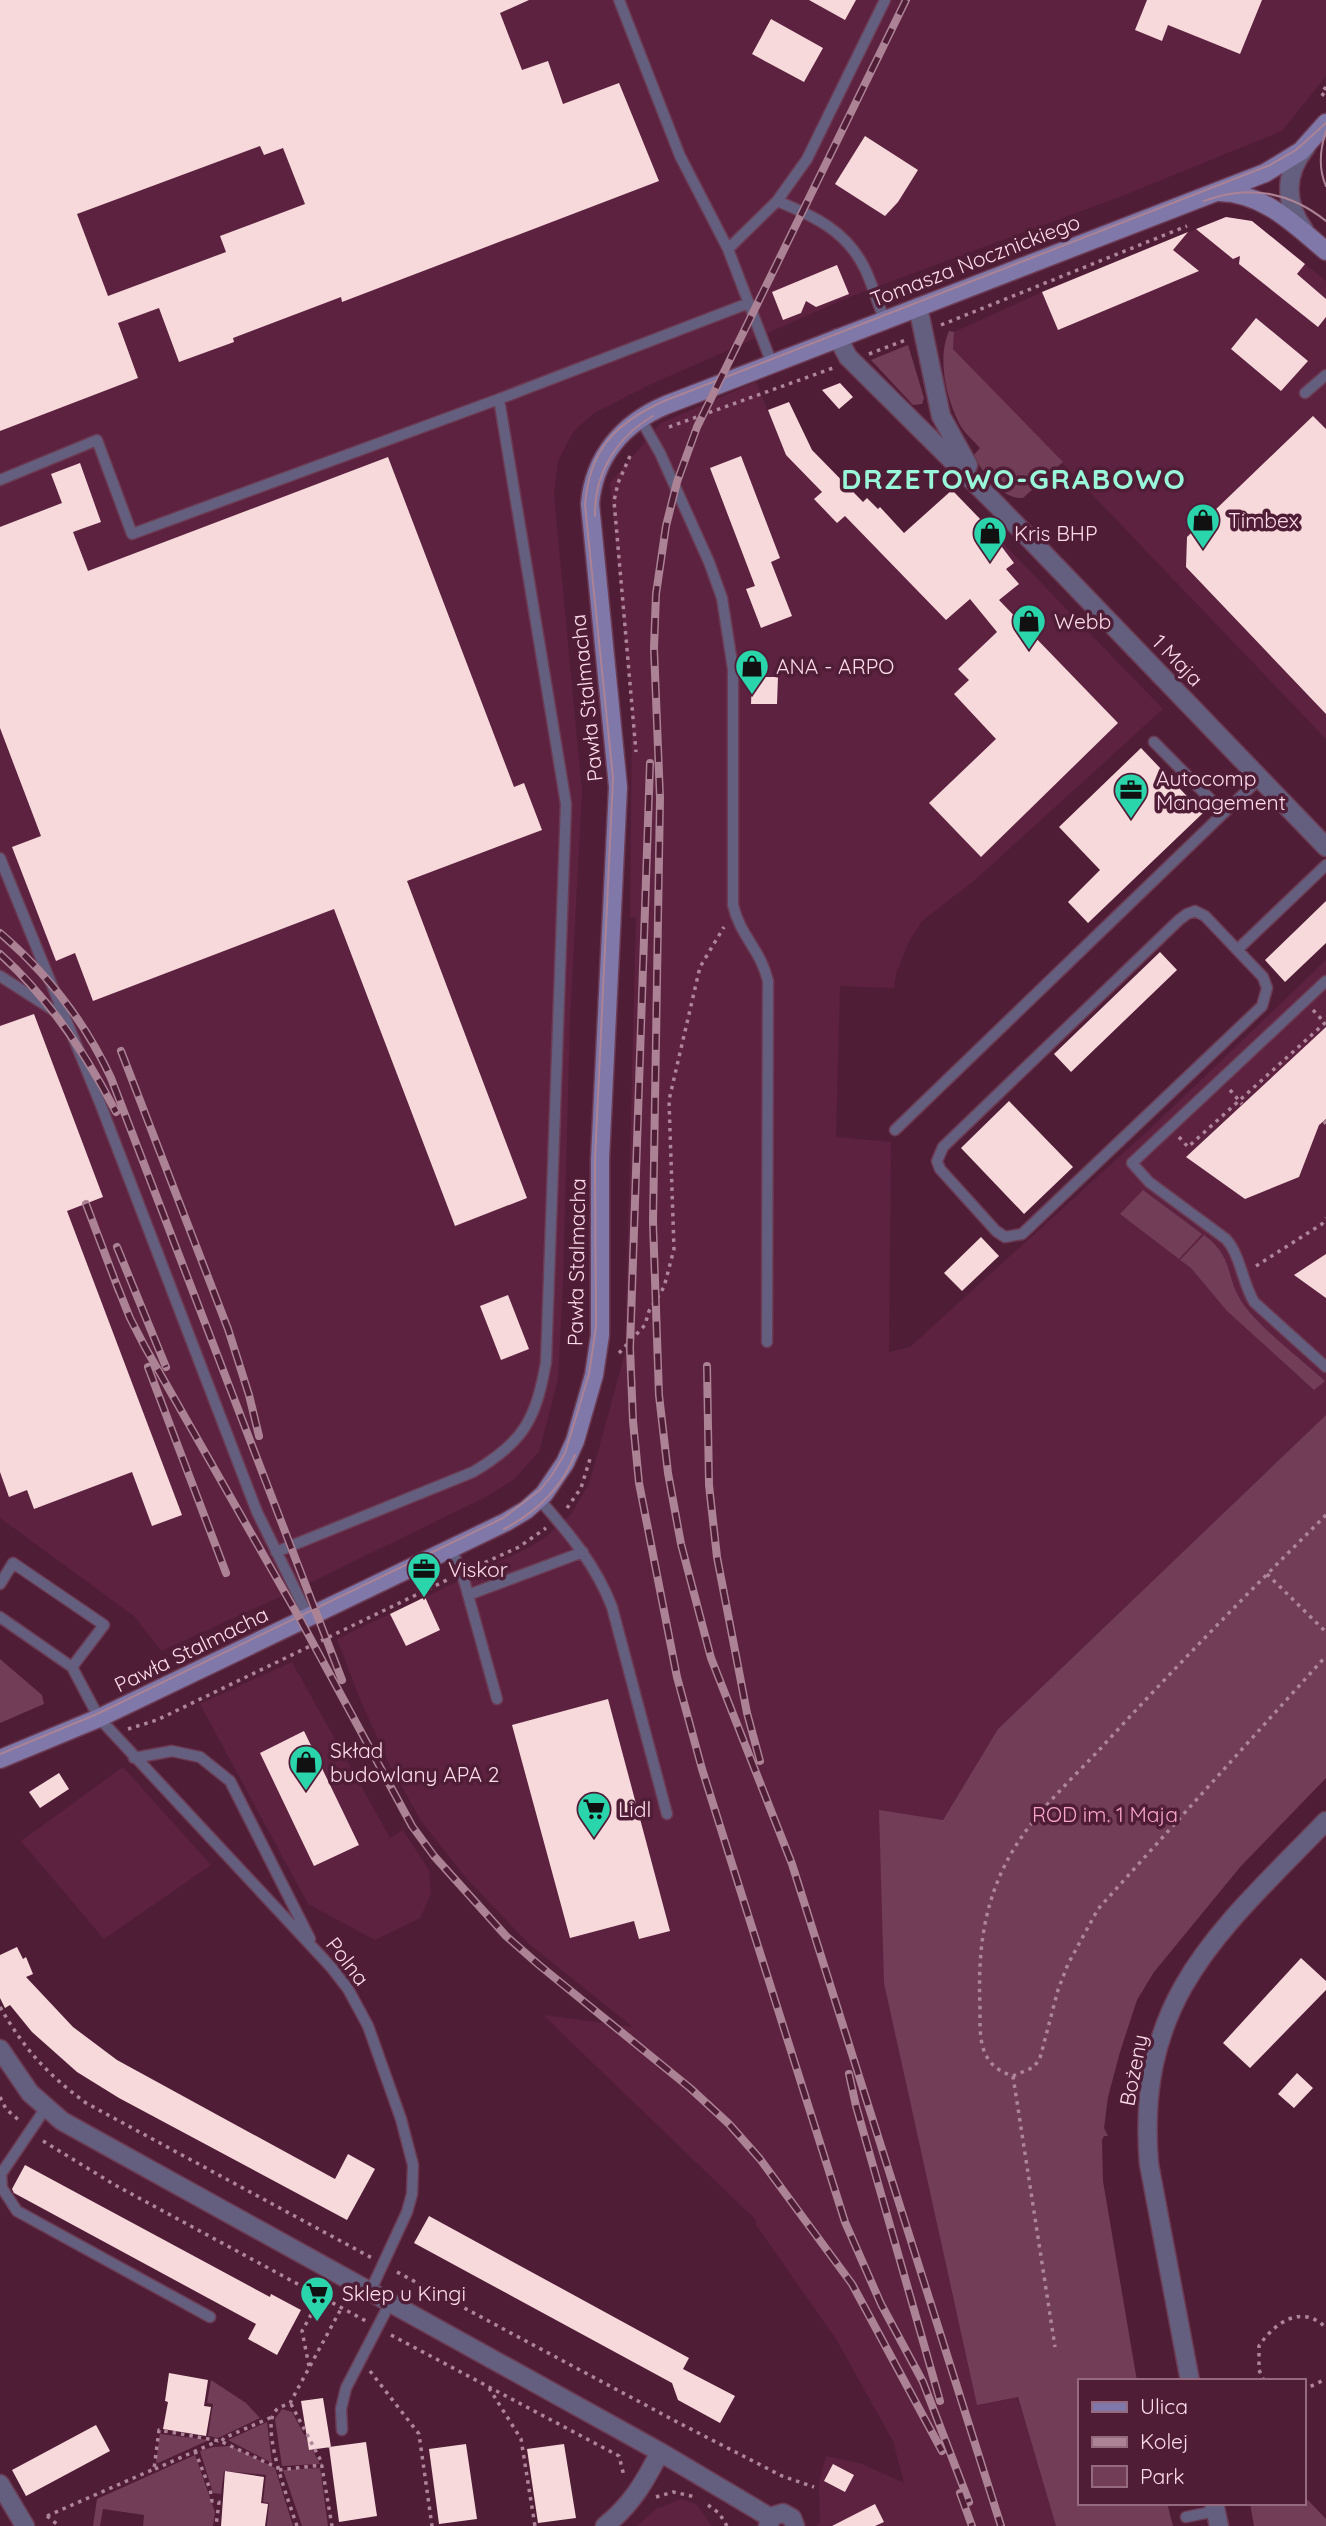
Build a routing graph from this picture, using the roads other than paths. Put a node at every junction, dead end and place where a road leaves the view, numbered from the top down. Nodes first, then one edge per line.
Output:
1 (618, 0) edge
2 (885, 0) edge
3 (1326, 123) edge
4 (1312, 139) junction
5 (1212, 192) junction
6 (777, 201) junction
7 (1306, 234) junction
8 (728, 249) junction
9 (1326, 251) edge
10 (749, 303) junction
11 (918, 307) junction
12 (885, 320) junction
13 (838, 338) junction
14 (772, 364) junction
15 (1326, 375) edge
16 (1305, 393) dead end
17 (499, 399) junction
18 (640, 426) junction
19 (0, 480) edge
20 (997, 505) junction
21 (1154, 742) dead end
22 (1260, 778) junction
23 (1224, 813) junction
24 (1326, 847) edge
25 (0, 858) edge
26 (1326, 865) edge
27 (1237, 950) junction
28 (0, 976) edge
29 (1326, 981) edge
30 (65, 1018) junction
31 (895, 1130) dead end
32 (767, 1342) dead end
33 (1326, 1367) edge
34 (539, 1499) junction
35 (450, 1549) junction
36 (276, 1552) junction
37 (583, 1552) junction
38 (0, 1584) edge
39 (468, 1595) junction
40 (0, 1617) edge
41 (309, 1618) junction
42 (72, 1667) junction
43 (497, 1699) dead end
44 (99, 1718) junction
45 (134, 1758) junction
46 (0, 1759) edge
47 (667, 1814) dead end
48 (1326, 1821) edge
49 (314, 1949) junction
50 (0, 2049) edge
51 (46, 2109) junction
52 (370, 2292) junction
53 (390, 2303) junction
54 (211, 2317) dead end
55 (1190, 2379) edge
56 (342, 2430) dead end
57 (660, 2452) junction
58 (0, 2484) edge
59 (1216, 2513) edge
60 (1186, 2516) dead end
61 (769, 2522) edge
62 (25, 2526) edge
63 (605, 2526) edge
64 (795, 2526) edge

1 - 8 lane
2 - 6 lane
3 - 4 street, Tomasza Nocznickiego
4 - 5 street, Tomasza Nocznickiego
4 - 7 street
5 - 7 street
5 - 11 street, Tomasza Nocznickiego
6 - 8 lane
6 - 12 lane
7 - 9 street
8 - 10 lane
10 - 14 lane
10 - 17 lane
11 - 12 street, Tomasza Nocznickiego
11 - 20 street, 1 Maja
12 - 13 street, Tomasza Nocznickiego
13 - 14 street, Tomasza Nocznickiego
13 - 20 street, 1 Maja
14 - 18 street, Tomasza Nocznickiego
15 - 16 lane
17 - 19 lane
17 - 36 lane
18 - 32 lane
18 - 34 street, Pawła Stalmacha
20 - 22 street, 1 Maja
21 - 23 lane
22 - 23 lane
22 - 24 street, 1 Maja
23 - 31 lane
25 - 30 lane
26 - 27 lane
27 - 27 lane
28 - 30 lane
29 - 33 lane
30 - 36 lane
34 - 35 street, Pawła Stalmacha
34 - 37 lane
35 - 39 lane
35 - 41 street, Pawła Stalmacha
36 - 41 lane
37 - 39 lane
37 - 47 lane
38 - 42 lane
39 - 43 lane
40 - 42 lane
41 - 44 street, Pawła Stalmacha
42 - 44 lane, Polna
44 - 45 lane, Polna
44 - 46 street, Pawła Stalmacha
45 - 49 lane, Polna
45 - 49 lane
48 - 55 street, Bożeny
49 - 52 lane, Polna
50 - 51 street
51 - 52 street
51 - 54 lane
52 - 53 street
53 - 56 lane
53 - 57 street
57 - 61 street
57 - 63 street
58 - 62 street
59 - 60 lane
61 - 64 street

